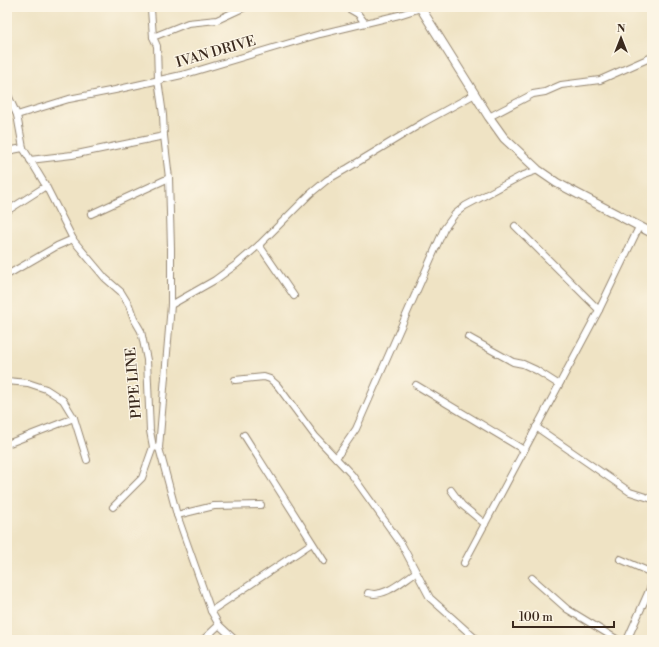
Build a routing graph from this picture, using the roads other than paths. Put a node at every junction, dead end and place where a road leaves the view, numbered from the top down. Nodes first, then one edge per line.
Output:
1 (150, 7) edge
2 (245, 7) edge
3 (346, 7) edge
4 (420, 8) edge
5 (366, 23) junction
6 (153, 37) junction
7 (652, 57) edge
8 (158, 80) junction
9 (7, 93) edge
10 (475, 94) junction
11 (17, 115) junction
12 (489, 117) junction
13 (164, 136) junction
14 (23, 148) junction
15 (7, 151) edge
16 (30, 160) junction
17 (538, 170) junction
18 (169, 178) junction
19 (46, 186) junction
20 (7, 211) edge
21 (91, 214) dead end
22 (515, 226) dead end
23 (639, 226) junction
24 (652, 233) edge
25 (74, 239) junction
26 (259, 245) junction
27 (7, 275) edge
28 (294, 296) dead end
29 (171, 305) junction
30 (599, 310) junction
31 (468, 337) dead end
32 (235, 380) dead end
33 (7, 381) edge
34 (558, 384) junction
35 (416, 385) dead end
36 (74, 418) junction
37 (536, 427) junction
38 (244, 435) dead end
39 (7, 444) edge
40 (156, 447) junction
41 (524, 450) junction
42 (336, 458) junction
43 (87, 460) dead end
44 (451, 490) dead end
45 (652, 499) edge
46 (261, 505) dead end
47 (113, 507) dead end
48 (177, 515) junction
49 (485, 524) junction
50 (312, 542) junction
51 (620, 559) dead end
52 (324, 561) dead end
53 (464, 563) dead end
54 (416, 572) junction
55 (652, 573) edge
56 (532, 578) dead end
57 (652, 584) edge
58 (368, 593) dead end
59 (211, 611) junction
60 (220, 625) junction
61 (203, 640) edge
62 (235, 640) edge
63 (477, 640) edge
64 (618, 640) edge
65 (627, 640) edge

1 - 6 street
2 - 6 street
3 - 5 street
4 - 5 street, IVAN DRIVE
4 - 10 street
5 - 8 street, IVAN DRIVE
6 - 8 street
7 - 12 street
8 - 11 street, IVAN DRIVE
8 - 13 street
9 - 11 street, PIPE LINE
10 - 12 street
10 - 26 street
11 - 14 street, PIPE LINE
12 - 17 street
13 - 16 street
13 - 18 street
14 - 15 street
14 - 16 street, PIPE LINE
16 - 19 street, PIPE LINE
17 - 23 street
17 - 42 street
18 - 21 street
18 - 29 street
19 - 20 street
19 - 25 street, PIPE LINE
22 - 30 street
23 - 24 street
23 - 30 street
25 - 27 street
25 - 40 street, PIPE LINE
26 - 28 street
26 - 29 street
29 - 40 street
30 - 34 street
31 - 34 street
32 - 42 street
33 - 36 street
34 - 37 street
35 - 41 street
36 - 39 street
36 - 43 street
37 - 41 street
37 - 45 street
38 - 50 street
40 - 47 street
40 - 48 street, PIPE LINE
41 - 49 street
42 - 54 street
44 - 49 street
46 - 48 street
48 - 59 street, PIPE LINE
49 - 53 street
50 - 52 street
50 - 59 street
51 - 55 street
54 - 58 street
54 - 63 street
56 - 64 street
57 - 65 street
59 - 60 street, PIPE LINE
60 - 61 street
60 - 62 street, PIPE LINE

